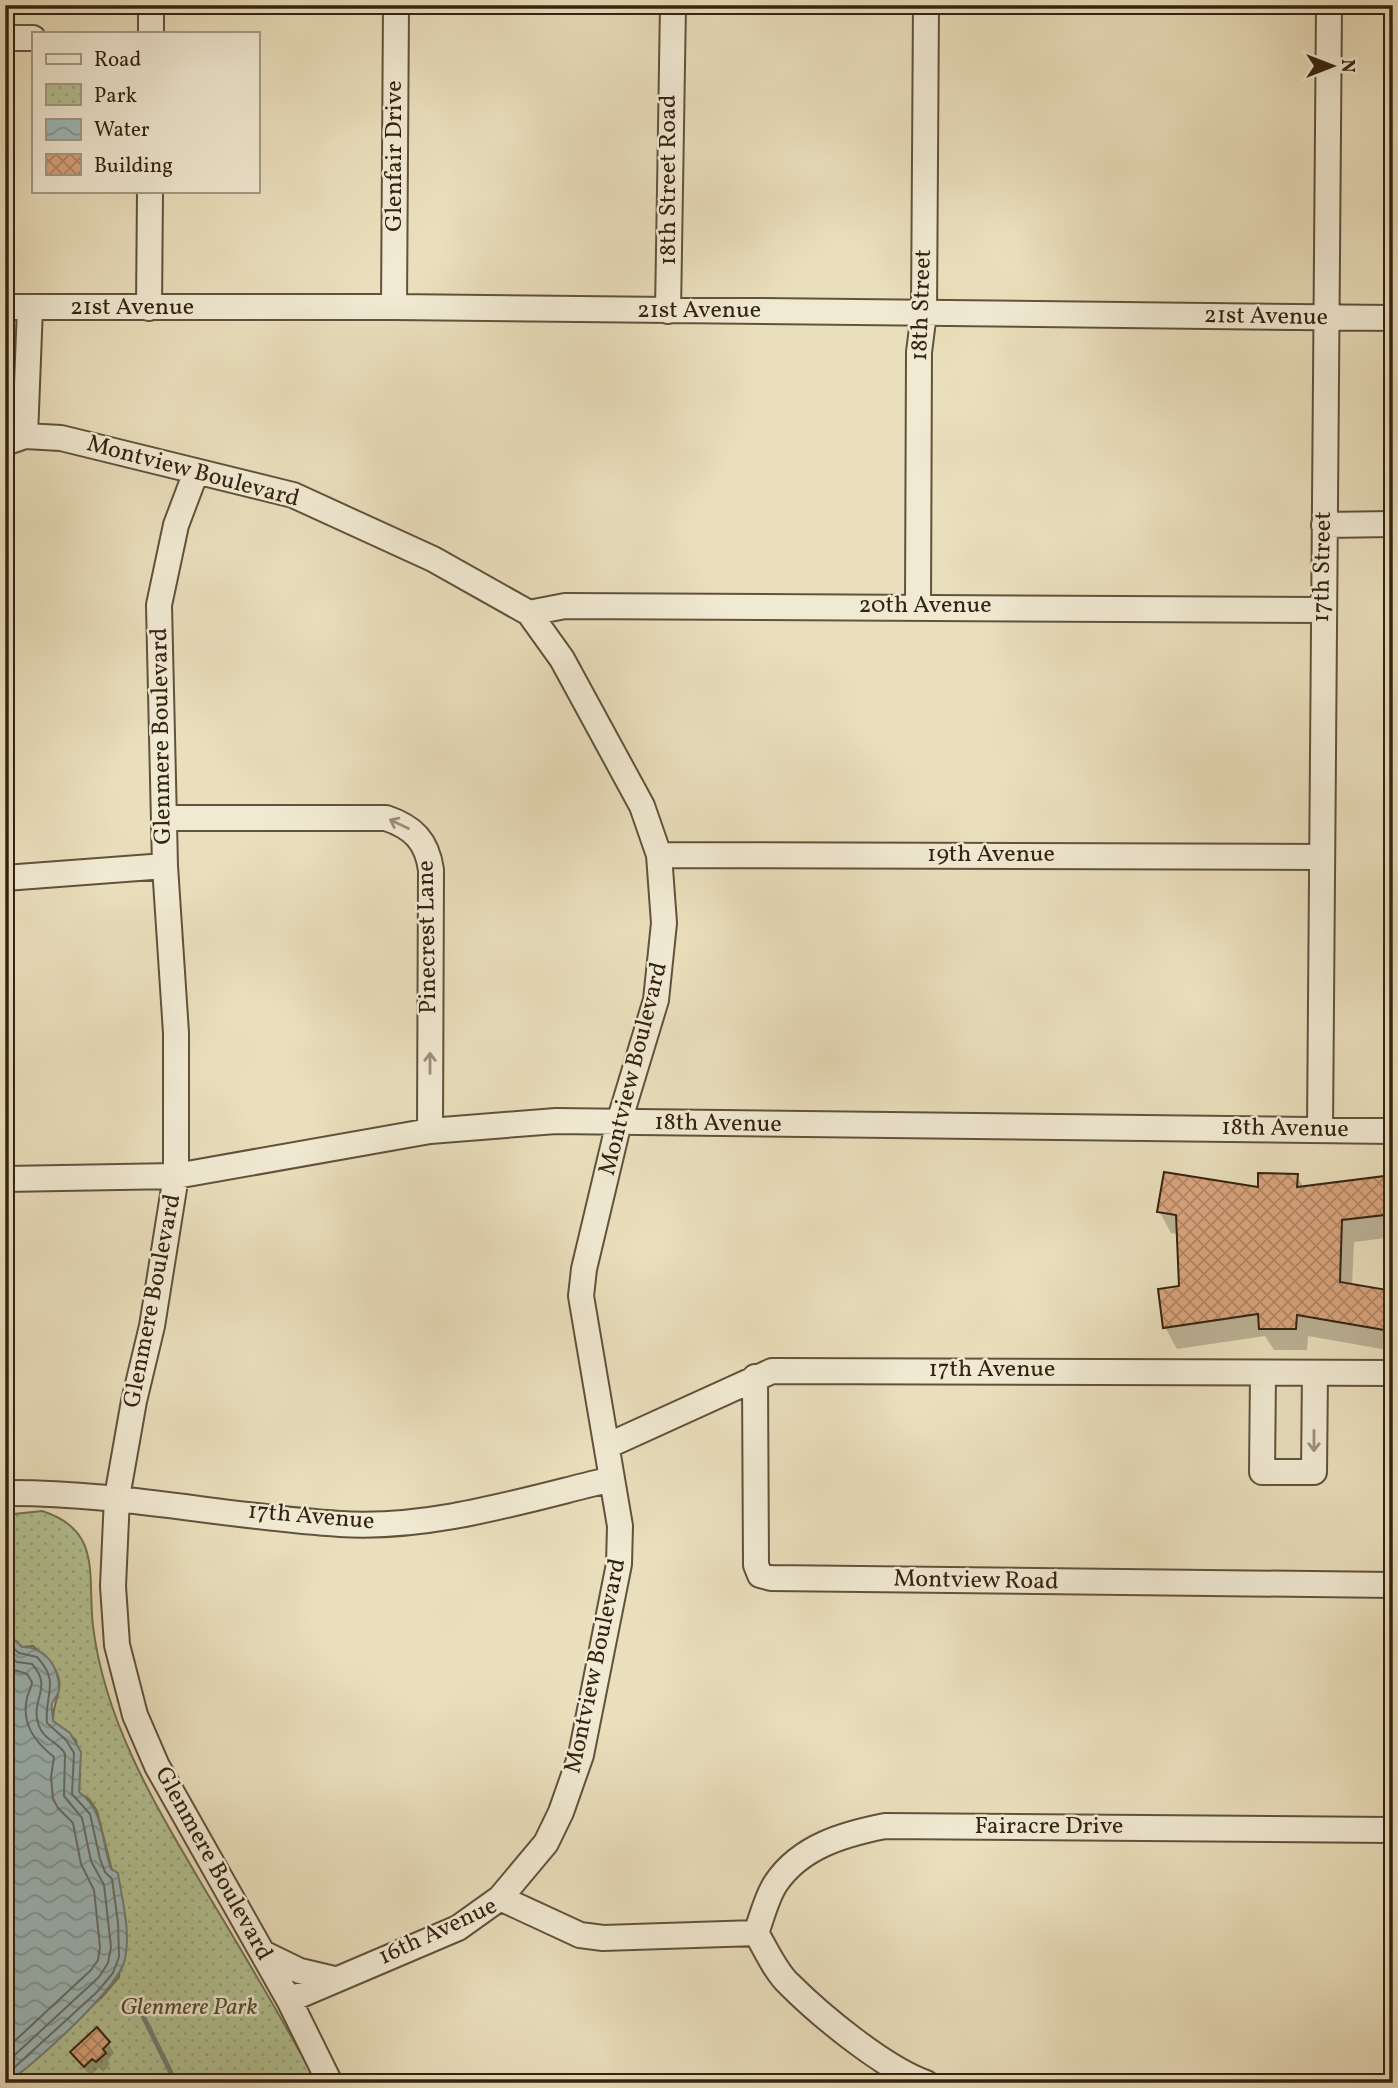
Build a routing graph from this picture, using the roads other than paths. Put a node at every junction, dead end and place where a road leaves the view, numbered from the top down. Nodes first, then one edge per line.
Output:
1 (151, 5) edge
2 (396, 5) edge
3 (673, 5) edge
4 (926, 5) edge
5 (1329, 5) edge
6 (151, 32) edge
7 (5, 38) edge
8 (32, 38) edge
9 (150, 192) edge
10 (5, 307) edge
11 (30, 307) junction
12 (394, 307) junction
13 (149, 308) junction
14 (668, 311) junction
15 (923, 313) junction
16 (1325, 317) junction
17 (1393, 318) edge
18 (15, 439) edge
19 (196, 472) junction
20 (1393, 524) edge
21 (1324, 525) junction
22 (918, 605) junction
23 (1322, 610) junction
24 (529, 613) junction
25 (164, 818) junction
26 (659, 855) junction
27 (1322, 857) junction
28 (165, 866) junction
29 (5, 878) edge
30 (619, 1122) junction
31 (1320, 1129) junction
32 (1393, 1130) edge
33 (430, 1131) junction
34 (176, 1176) junction
35 (5, 1179) edge
36 (1263, 1373) junction
37 (1315, 1373) junction
38 (1393, 1373) edge
39 (755, 1377) junction
40 (607, 1446) junction
41 (612, 1479) junction
42 (5, 1493) edge
43 (117, 1497) junction
44 (1393, 1585) edge
45 (1393, 1830) edge
46 (500, 1898) junction
47 (756, 1933) junction
48 (263, 1953) junction
49 (334, 1979) junction
50 (289, 2000) junction
51 (330, 2083) edge
52 (926, 2083) edge

1 - 6 street
2 - 12 street, Glenfair Drive
3 - 14 street, 18th Street Road
4 - 15 street, 18th Street
5 - 16 street, 17th Street
7 - 8 street
9 - 13 street
10 - 11 street, 21st Avenue
11 - 13 street, 21st Avenue
11 - 18 street
12 - 13 street, 21st Avenue
12 - 14 street, 21st Avenue
14 - 15 street, 21st Avenue
15 - 16 street, 21st Avenue
15 - 22 street, 18th Street
16 - 17 street, 21st Avenue
16 - 21 street, 17th Street
18 - 19 street, Montview Boulevard
19 - 24 street, Montview Boulevard
19 - 25 street, Glenmere Boulevard
20 - 21 street
21 - 23 street, 17th Street
22 - 23 street, 20th Avenue
22 - 24 street, 20th Avenue
23 - 27 street, 17th Street
24 - 26 street, Montview Boulevard
25 - 28 street, Glenmere Boulevard
33 -> 25 street, Pinecrest Lane
26 - 27 street, 19th Avenue
26 - 30 street, Montview Boulevard
27 - 31 street, 17th Street
28 - 29 street
28 - 34 street, Glenmere Boulevard
30 - 31 street, 18th Avenue
30 - 33 street, 18th Avenue
30 - 40 street, Montview Boulevard
31 - 32 street, 18th Avenue
33 - 34 street, 18th Avenue
34 - 35 street, 18th Avenue
34 - 43 street, Glenmere Boulevard
36 - 37 street, 17th Avenue
37 -> 36 street
36 - 39 street, 17th Avenue
37 - 38 street, 17th Avenue
39 - 40 street, 17th Avenue
39 - 44 street, Montview Road
40 - 41 street, Montview Boulevard
41 - 43 street, 17th Avenue
41 - 46 street, Montview Boulevard
42 - 43 street, 17th Avenue
43 - 48 street, Glenmere Boulevard
45 - 47 street, Fairacre Drive
46 - 47 street, 16th Avenue
46 - 49 street, 16th Avenue
47 - 52 street
48 - 49 street
48 - 50 street, Glenmere Boulevard
49 - 50 street, 16th Avenue
50 - 51 street, Glenmere Boulevard

